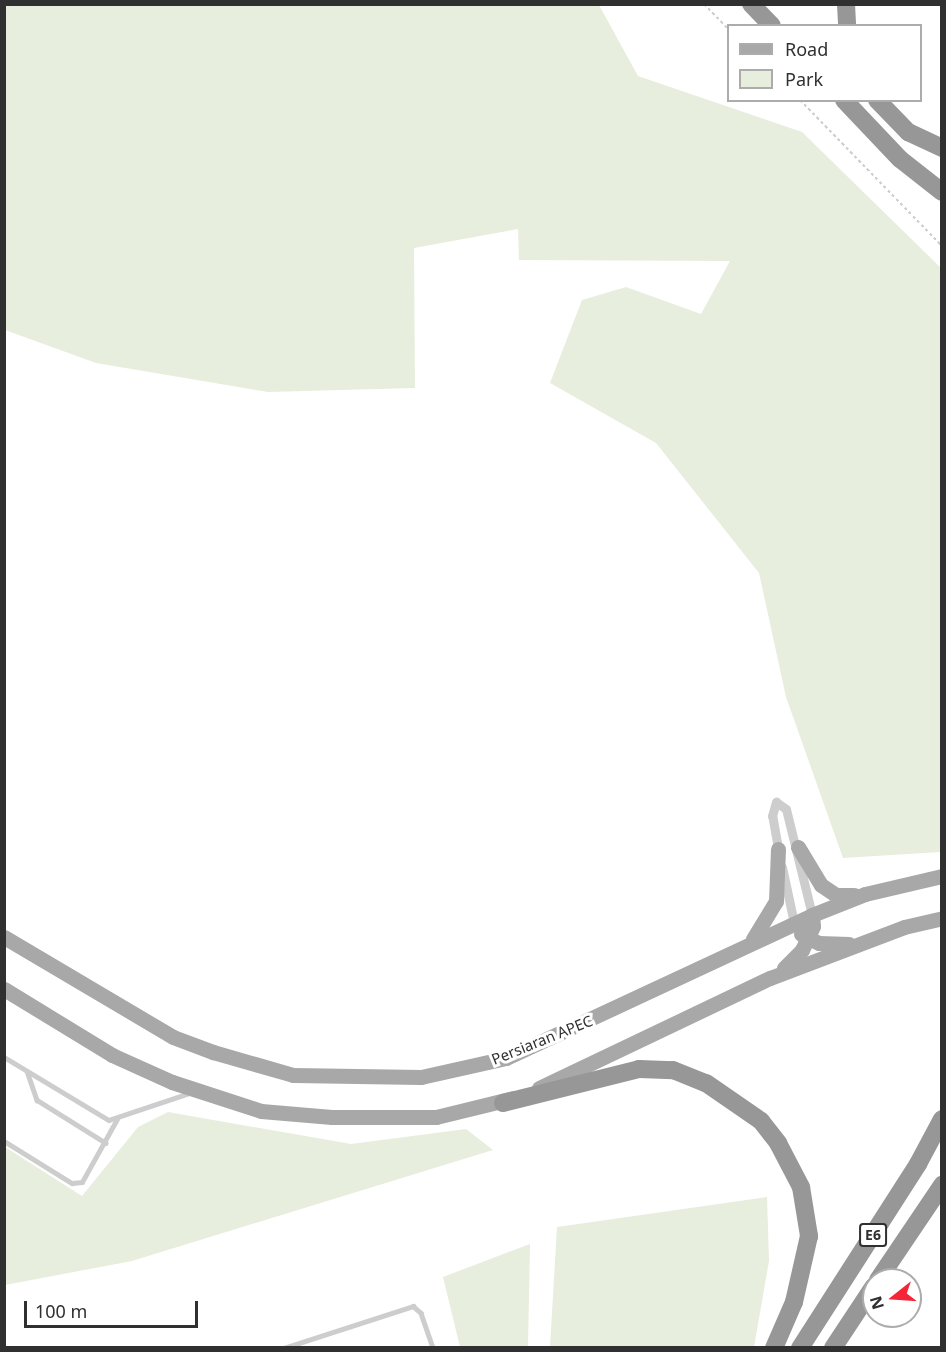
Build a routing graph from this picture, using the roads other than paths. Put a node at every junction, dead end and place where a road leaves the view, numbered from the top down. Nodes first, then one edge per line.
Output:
1 (751, 4) edge
2 (846, 4) edge
3 (770, 24) edge
4 (847, 24) edge
5 (846, 102) edge
6 (879, 102) edge
7 (942, 148) edge
8 (942, 192) edge
9 (798, 847) junction
10 (778, 849) junction
11 (942, 876) edge
12 (865, 894) junction
13 (812, 915) junction
14 (942, 918) edge
15 (794, 923) junction
16 (808, 937) junction
17 (4, 938) edge
18 (861, 943) junction
19 (750, 944) junction
20 (770, 978) junction
21 (8, 994) edge
22 (4, 1057) edge
23 (27, 1071) junction
24 (198, 1090) junction
25 (503, 1103) junction
26 (117, 1119) junction
27 (942, 1119) edge
28 (4, 1141) edge
29 (106, 1143) junction
30 (942, 1185) edge
31 (886, 1268) edge
32 (862, 1304) edge
33 (288, 1347) edge
34 (433, 1347) edge
35 (774, 1347) edge
36 (800, 1347) edge
37 (833, 1347) edge

1 - 3 highway
2 - 4 highway
5 - 8 highway
6 - 7 highway
9 - 10 street
9 - 12 main road
9 - 13 street
10 - 15 street
10 - 19 main road
11 - 12 main road, Persiaran APEC
12 - 13 main road, Persiaran APEC
13 - 15 main road, Persiaran APEC
13 - 16 main road
14 - 18 main road
15 - 16 main road
15 - 19 main road, Persiaran APEC
16 - 18 main road
16 - 20 main road
17 - 19 main road, Persiaran APEC
18 - 20 main road
20 - 25 main road
21 - 24 main road
22 - 23 lane
23 - 26 lane
23 - 29 lane
24 - 25 main road
24 - 26 lane
25 - 35 highway
26 - 29 lane
27 - 36 highway, E6
28 - 29 lane
30 - 31 highway, E6
32 - 37 highway
33 - 34 lane

